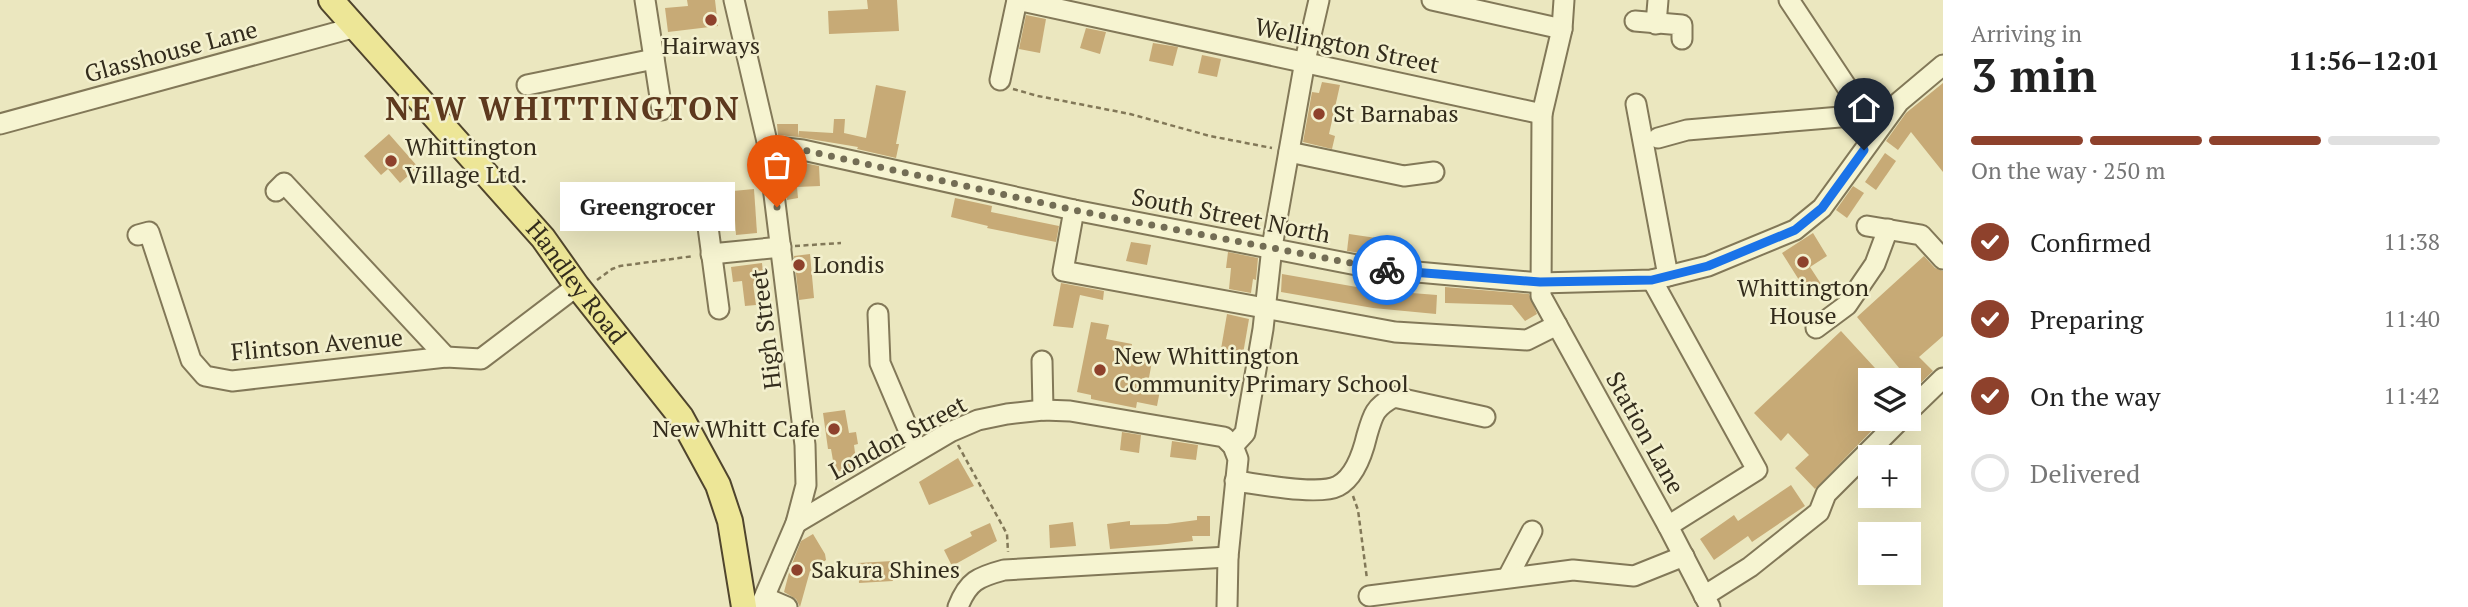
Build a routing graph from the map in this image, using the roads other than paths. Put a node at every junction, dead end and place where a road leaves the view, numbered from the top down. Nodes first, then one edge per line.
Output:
1 (331, 0) edge
2 (645, 0) edge
3 (734, 0) edge
4 (1017, 0) edge
5 (1319, 0) edge
6 (1432, 0) edge
7 (1564, 0) edge
8 (1658, 0) edge
9 (1789, 0) edge
10 (1635, 21) dead end
11 (1656, 24) junction
12 (356, 27) junction
13 (1562, 29) junction
14 (1682, 39) dead end
15 (653, 59) junction
16 (1305, 61) junction
17 (1943, 65) edge
18 (1000, 80) road end
19 (527, 85) dead end
20 (1636, 104) dead end
21 (662, 110) dead end
22 (1542, 114) junction
23 (1864, 115) junction
24 (0, 124) edge
25 (1878, 131) junction
26 (1658, 138) dead end
27 (768, 146) junction
28 (1289, 152) junction
29 (1434, 172) dead end
30 (276, 191) dead end
31 (1074, 210) junction
32 (706, 212) dead end
33 (1867, 226) dead end
34 (1888, 229) junction
35 (138, 235) dead end
36 (781, 247) junction
37 (1272, 247) junction
38 (711, 254) junction
39 (1943, 259) edge
40 (1660, 278) junction
41 (1540, 282) junction
42 (580, 289) junction
43 (719, 309) dead end
44 (1265, 309) junction
45 (878, 314) dead end
46 (1557, 325) junction
47 (1816, 328) dead end
48 (446, 357) junction
49 (1042, 361) dead end
50 (1943, 378) edge
51 (1921, 399) edge
52 (1044, 410) junction
53 (1485, 417) dead end
54 (1889, 431) edge
55 (1233, 446) junction
56 (917, 450) junction
57 (1235, 481) junction
58 (796, 523) junction
59 (1668, 526) junction
60 (1531, 531) dead end
61 (1684, 556) junction
62 (1228, 557) junction
63 (1508, 578) junction
64 (1369, 596) road end
65 (1707, 601) edge
66 (757, 604) edge
67 (787, 607) edge
68 (958, 607) edge
69 (1227, 607) edge

1 - 12 main road, Handley Road
2 - 15 street
3 - 27 street, High Street
4 - 16 street, Wellington Street
4 - 18 street
5 - 16 street
6 - 13 street
7 - 13 street, Station Lane
8 - 11 street
9 - 23 street
10 - 11 street
11 - 14 street
12 - 24 street, Glasshouse Lane
12 - 42 main road, Handley Road
13 - 22 street, Station Lane
15 - 19 street
15 - 21 street
16 - 22 street, Wellington Street
16 - 28 street
17 - 25 street, South Street North
20 - 40 street
22 - 41 street, Station Lane
23 - 25 street
23 - 26 street
25 - 40 street, South Street North
27 - 31 street, South Street North
27 - 36 street, High Street
28 - 29 street
28 - 37 street
30 - 48 street
31 - 37 street, South Street North
31 - 44 street
32 - 38 street
33 - 34 street
34 - 39 street
34 - 47 street
35 - 48 street, Flintson Avenue
36 - 38 street
36 - 58 street, High Street
37 - 41 street, South Street North
37 - 44 street
38 - 43 street
40 - 41 street, South Street North
40 - 59 street
41 - 46 street, Station Lane
42 - 48 street, Flintson Avenue
42 - 66 main road, Handley Road
44 - 46 street
44 - 55 street
45 - 56 street
46 - 59 street, Station Lane
49 - 52 street
50 - 51 street
52 - 55 street, London Street
52 - 56 street, London Street
53 - 57 street
54 - 65 street
55 - 57 street
56 - 58 street, London Street
57 - 62 street
58 - 66 street, High Street
59 - 61 street, Station Lane
60 - 63 street
61 - 63 street
61 - 65 street, Station Lane
62 - 68 street
62 - 69 street
63 - 64 street
66 - 67 street

